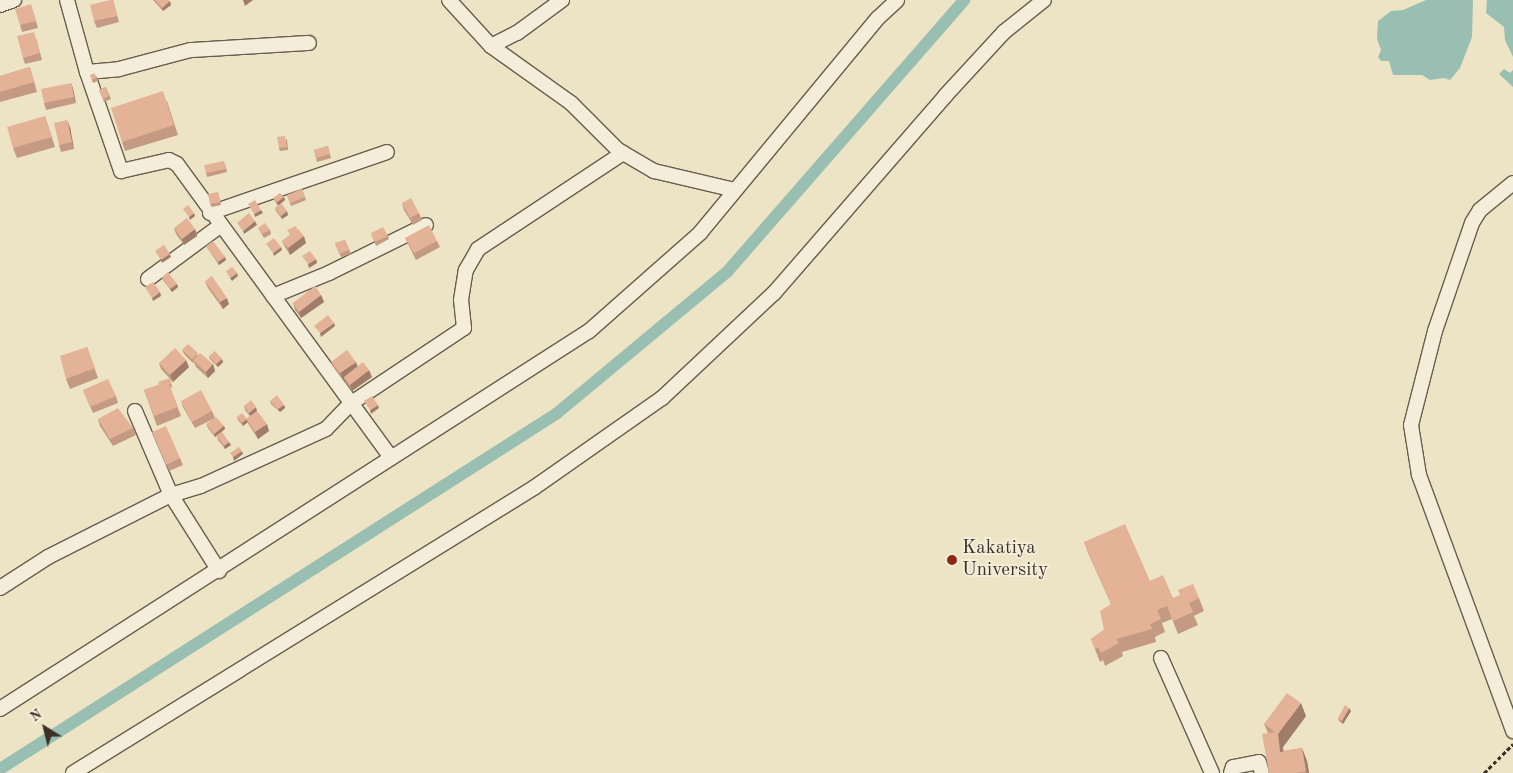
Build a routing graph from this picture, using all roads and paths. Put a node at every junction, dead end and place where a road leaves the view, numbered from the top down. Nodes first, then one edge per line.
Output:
1 (14, 0) edge
2 (67, 0) edge
3 (449, 0) edge
4 (562, 0) edge
5 (896, 0) edge
6 (1044, 0) edge
7 (0, 5) edge
8 (309, 43) dead end
9 (491, 46) junction
10 (87, 72) junction
11 (387, 152) dead end
12 (623, 153) junction
13 (1513, 183) edge
14 (735, 190) junction
15 (210, 214) junction
16 (426, 225) edge
17 (220, 226) junction
18 (148, 279) dead end
19 (273, 296) junction
20 (350, 404) junction
21 (135, 411) dead end
22 (390, 457) junction
23 (171, 495) junction
24 (219, 571) junction
25 (0, 588) edge
26 (1161, 658) dead end
27 (0, 709) edge
28 (1513, 731) edge
29 (1513, 743) edge
30 (73, 773) edge
31 (1212, 773) edge
32 (1231, 773) edge
33 (1262, 773) edge
34 (1484, 773) edge

1 - 7 street
2 - 10 street
3 - 9 street
4 - 9 street
5 - 14 street
6 - 30 street
8 - 10 street
9 - 12 street
10 - 15 street
11 - 15 street
12 - 14 street
12 - 20 street
13 - 28 street
14 - 22 street
15 - 17 street
16 - 19 street
17 - 18 street
17 - 19 street
19 - 20 street
20 - 22 street
20 - 23 street
21 - 23 street
22 - 24 street
23 - 24 street
23 - 25 street
24 - 27 street
26 - 31 street
29 - 34 path
32 - 33 street

